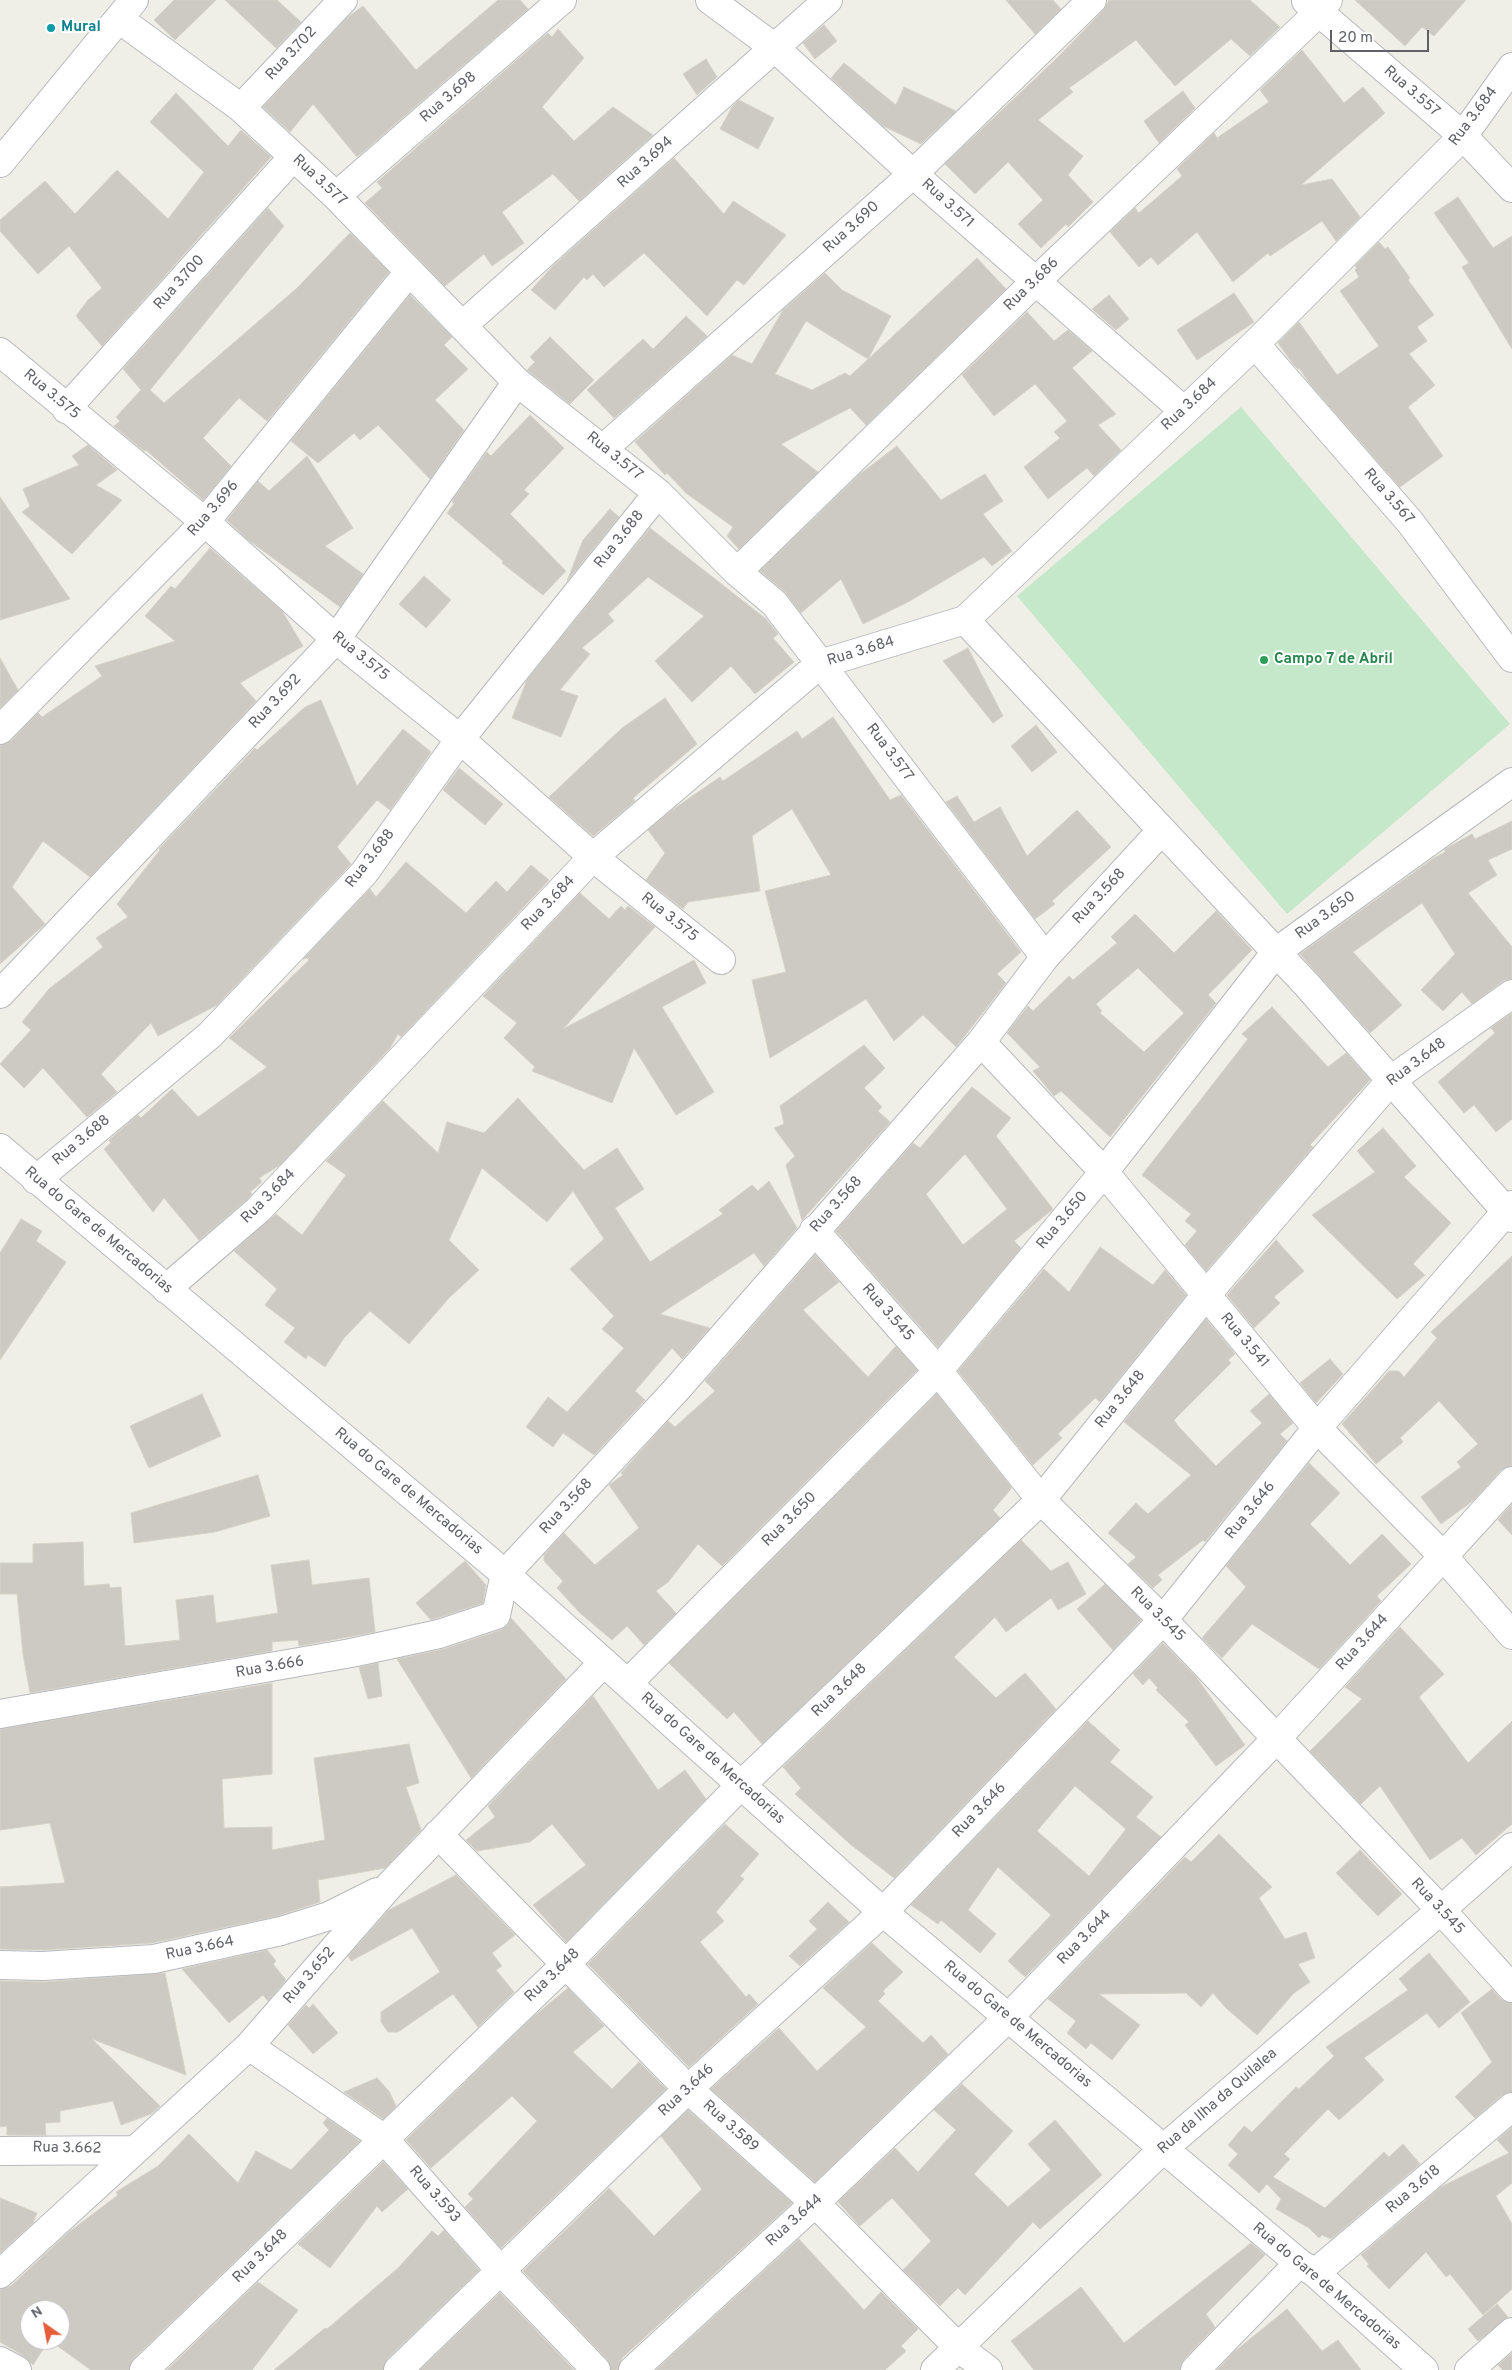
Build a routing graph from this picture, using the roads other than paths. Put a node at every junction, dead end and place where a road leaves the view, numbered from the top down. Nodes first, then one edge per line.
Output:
1 (343, 0) edge
2 (562, 0) edge
3 (710, 0) edge
4 (828, 0) edge
5 (1092, 0) edge
6 (1318, 4) edge
7 (126, 10) edge
8 (775, 48) junction
9 (1512, 67) edge
10 (241, 108) junction
11 (1463, 136) junction
12 (293, 157) junction
13 (0, 163) edge
14 (913, 174) junction
15 (1512, 188) edge
16 (336, 196) junction
17 (409, 272) junction
18 (1035, 282) junction
19 (463, 325) junction
20 (1254, 344) junction
21 (0, 352) edge
22 (517, 382) junction
23 (66, 409) junction
24 (1184, 410) junction
25 (604, 448) junction
26 (658, 493) junction
27 (205, 522) junction
28 (737, 572) junction
29 (965, 620) junction
30 (336, 639) junction
31 (1512, 658) edge
32 (820, 664) junction
33 (0, 730) edge
34 (460, 739) junction
35 (1512, 782) edge
36 (1162, 830) junction
37 (593, 857) junction
38 (1276, 952) junction
39 (1045, 957) junction
40 (721, 960) dead end
41 (0, 994) edge
42 (1512, 994) edge
43 (981, 1042) junction
44 (1391, 1080) junction
45 (0, 1148) edge
46 (1104, 1172) junction
47 (36, 1180) junction
48 (1510, 1211) edge
49 (814, 1230) junction
50 (166, 1289) junction
51 (1206, 1295) junction
52 (938, 1371) junction
53 (1317, 1428) junction
54 (1512, 1481) edge
55 (1041, 1500) junction
56 (1443, 1556) junction
57 (506, 1574) junction
58 (1163, 1620) junction
59 (1512, 1635) edge
60 (604, 1662) junction
61 (628, 1683) junction
62 (0, 1714) edge
63 (1277, 1738) junction
64 (742, 1784) junction
65 (438, 1834) junction
66 (1512, 1847) edge
67 (390, 1885) junction
68 (1441, 1910) junction
69 (883, 1912) junction
70 (0, 1965) edge
71 (565, 1965) junction
72 (1512, 1988) edge
73 (1008, 2018) junction
74 (249, 2046) junction
75 (688, 2089) junction
76 (1512, 2107) edge
77 (383, 2138) junction
78 (1163, 2149) junction
79 (134, 2150) junction
80 (0, 2151) edge
81 (815, 2204) junction
82 (1307, 2268) junction
83 (500, 2270) junction
84 (0, 2274) edge
85 (1512, 2332) edge
86 (958, 2348) junction
87 (0, 2362) edge
88 (17, 2370) edge
89 (144, 2370) edge
90 (398, 2370) edge
91 (596, 2370) edge
92 (633, 2370) edge
93 (935, 2370) edge
94 (988, 2370) edge
95 (1195, 2370) edge
96 (1424, 2370) edge
97 (1469, 2370) edge

1 - 10 street, Rua 3.702
2 - 16 street, Rua 3.698
3 - 8 street, Rua 3.571
4 - 8 street, Rua 3.694
5 - 14 street, Rua 3.690
6 - 11 street, Rua 3.557
6 - 18 street, Rua 3.686
7 - 10 street, Rua 3.577
7 - 13 street
8 - 14 street, Rua 3.571
8 - 19 street, Rua 3.694
9 - 11 street, Rua 3.684
10 - 12 street, Rua 3.577
11 - 15 street, Rua 3.557
11 - 20 street, Rua 3.684
12 - 16 street, Rua 3.577
12 - 23 street, Rua 3.700
14 - 18 street, Rua 3.571
14 - 25 street, Rua 3.690
16 - 17 street, Rua 3.577
17 - 19 street, Rua 3.577
17 - 27 street, Rua 3.696
18 - 24 street, Rua 3.571
18 - 28 street, Rua 3.686
19 - 22 street, Rua 3.577
20 - 24 street, Rua 3.684
20 - 31 street, Rua 3.567
21 - 23 street, Rua 3.575
22 - 25 street, Rua 3.577
22 - 30 street, Rua 3.692
23 - 27 street, Rua 3.575
24 - 29 street, Rua 3.684
25 - 26 street, Rua 3.577
26 - 28 street, Rua 3.577
26 - 34 street, Rua 3.688
27 - 30 street, Rua 3.575
27 - 33 street, Rua 3.696
28 - 32 street, Rua 3.577
29 - 32 street, Rua 3.684
29 - 36 street
30 - 34 street, Rua 3.575
30 - 41 street, Rua 3.692
32 - 37 street, Rua 3.684
32 - 39 street, Rua 3.577
34 - 37 street, Rua 3.575
34 - 47 street, Rua 3.688
35 - 38 street, Rua 3.650
36 - 38 street
36 - 39 street, Rua 3.568
37 - 40 street, Rua 3.575
37 - 50 street, Rua 3.684
38 - 44 street
38 - 46 street, Rua 3.650
39 - 43 street, Rua 3.568
42 - 44 street, Rua 3.648
43 - 46 street, Rua 3.541
43 - 49 street, Rua 3.568
44 - 48 street
44 - 51 street, Rua 3.648
45 - 47 street, Rua do Gare de Mercadorias
46 - 51 street, Rua 3.541
46 - 52 street, Rua 3.650
47 - 50 street, Rua do Gare de Mercadorias
48 - 53 street, Rua 3.646
49 - 52 street, Rua 3.545
49 - 57 street, Rua 3.568
50 - 57 street, Rua do Gare de Mercadorias
51 - 53 street, Rua 3.541
51 - 55 street, Rua 3.648
52 - 55 street, Rua 3.545
52 - 61 street, Rua 3.650
53 - 56 street, Rua 3.541
53 - 58 street, Rua 3.646
54 - 56 street, Rua 3.644
55 - 58 street, Rua 3.545
55 - 64 street, Rua 3.648
56 - 59 street, Rua 3.541
56 - 63 street, Rua 3.644
57 - 60 street, Rua do Gare de Mercadorias
57 - 62 street, Rua 3.666
58 - 63 street, Rua 3.545
58 - 69 street, Rua 3.646
60 - 61 street, Rua do Gare de Mercadorias
60 - 65 street, Rua 3.652
61 - 64 street, Rua do Gare de Mercadorias
63 - 68 street, Rua 3.545
63 - 73 street, Rua 3.644
64 - 69 street, Rua do Gare de Mercadorias
64 - 71 street, Rua 3.648
65 - 67 street, Rua 3.652
65 - 71 street, Rua 3.589
66 - 68 street, Rua da Ilha da Quilalea
67 - 70 street, Rua 3.664
67 - 74 street, Rua 3.652
68 - 72 street, Rua 3.545
68 - 78 street, Rua da Ilha da Quilalea
69 - 73 street, Rua do Gare de Mercadorias
69 - 75 street, Rua 3.646
71 - 75 street, Rua 3.589
71 - 77 street, Rua 3.648
73 - 78 street, Rua do Gare de Mercadorias
73 - 81 street, Rua 3.644
74 - 77 street, Rua 3.593
74 - 79 street, Rua 3.652
75 - 81 street, Rua 3.589
75 - 83 street, Rua 3.646
76 - 82 street, Rua 3.618
77 - 83 street, Rua 3.593
77 - 89 street, Rua 3.648
78 - 82 street, Rua do Gare de Mercadorias
78 - 86 street, Rua da Ilha da Quilalea
79 - 80 street, Rua 3.662
79 - 84 street, Rua 3.652
81 - 86 street, Rua 3.589
81 - 92 street, Rua 3.644
82 - 95 street, Rua 3.618
82 - 96 street, Rua do Gare de Mercadorias
83 - 90 street, Rua 3.646
83 - 91 street, Rua 3.593
85 - 97 street
86 - 93 street, Rua da Ilha da Quilalea
86 - 94 street, Rua 3.589
87 - 88 street

